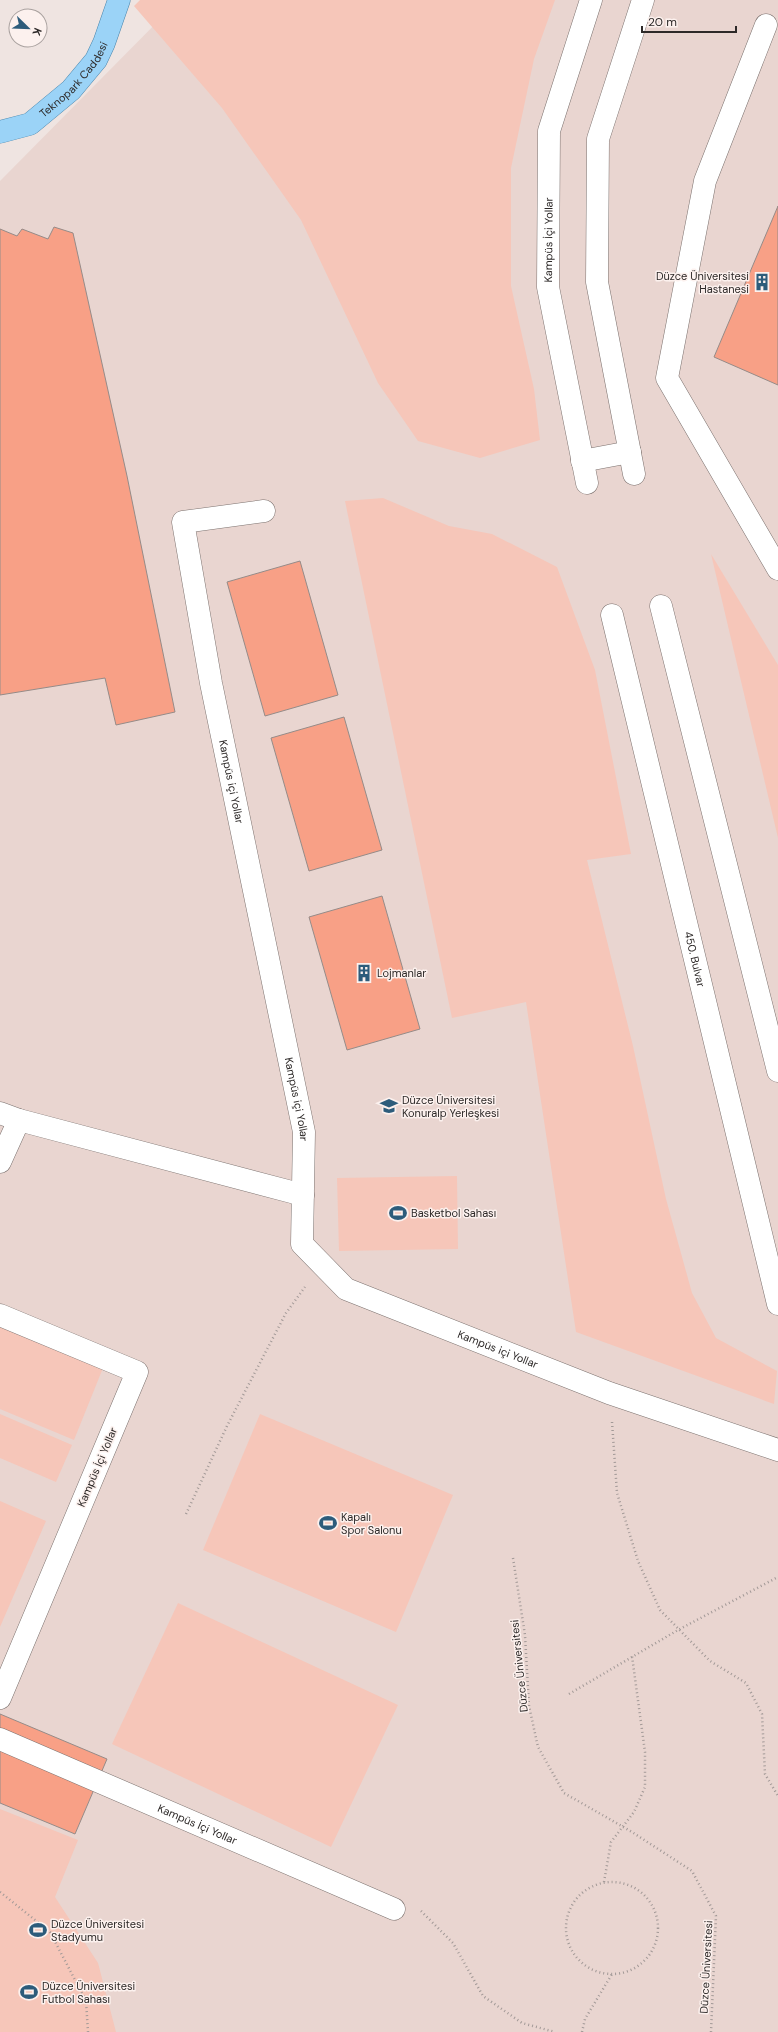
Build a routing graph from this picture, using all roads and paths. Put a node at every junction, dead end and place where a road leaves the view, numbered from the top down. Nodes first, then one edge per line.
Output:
1 (119, 0) edge
2 (591, 0) edge
3 (643, 0) edge
4 (766, 26) dead end
5 (0, 132) edge
6 (630, 452) junction
7 (582, 461) junction
8 (634, 474) dead end
9 (587, 483) dead end
10 (264, 511) dead end
11 (778, 569) edge
12 (661, 606) dead end
13 (612, 615) dead end
14 (778, 1071) edge
15 (10, 1117) edge
16 (0, 1162) edge
17 (303, 1195) junction
18 (321, 1263) junction
19 (778, 1304) edge
20 (0, 1315) edge
21 (609, 1393) junction
22 (778, 1450) edge
23 (186, 1514) dead end
24 (513, 1558) dead end
25 (778, 1577) edge
26 (678, 1630) junction
27 (632, 1656) junction
28 (569, 1694) dead end
29 (0, 1698) edge
30 (0, 1739) edge
31 (778, 1796) edge
32 (623, 1827) junction
33 (604, 1882) junction
34 (0, 1892) edge
35 (394, 1910) joint
36 (612, 1974) junction
37 (88, 2032) edge
38 (555, 2032) edge
39 (582, 2032) edge
40 (711, 2032) edge

1 - 5 main road, Teknopark Caddesi
2 - 7 street, Kampüs İçi Yollar
3 - 6 street
4 - 11 street
6 - 7 street
6 - 8 street
7 - 9 street, Kampüs İçi Yollar
10 - 17 street, Kampüs içi Yollar
12 - 14 street
13 - 19 street, 450. Bulvar
15 - 16 street
15 - 17 street
17 - 18 street, Kampüs içi Yollar
18 - 21 street, Kampüs içi Yollar
18 - 23 path
20 - 29 street, Kampüs İçi Yollar
21 - 22 street, Kampüs içi Yollar
21 - 26 path
24 - 32 path, Düzce Üniversitesi
25 - 26 path
26 - 27 path
26 - 31 path
27 - 28 path
27 - 32 path
30 - 35 street, Kampüs İçi Yollar
32 - 33 path
32 - 40 path, Düzce Üniversitesi
33 - 36 path
33 - 36 path
34 - 37 path
35 - 38 path
36 - 39 path

